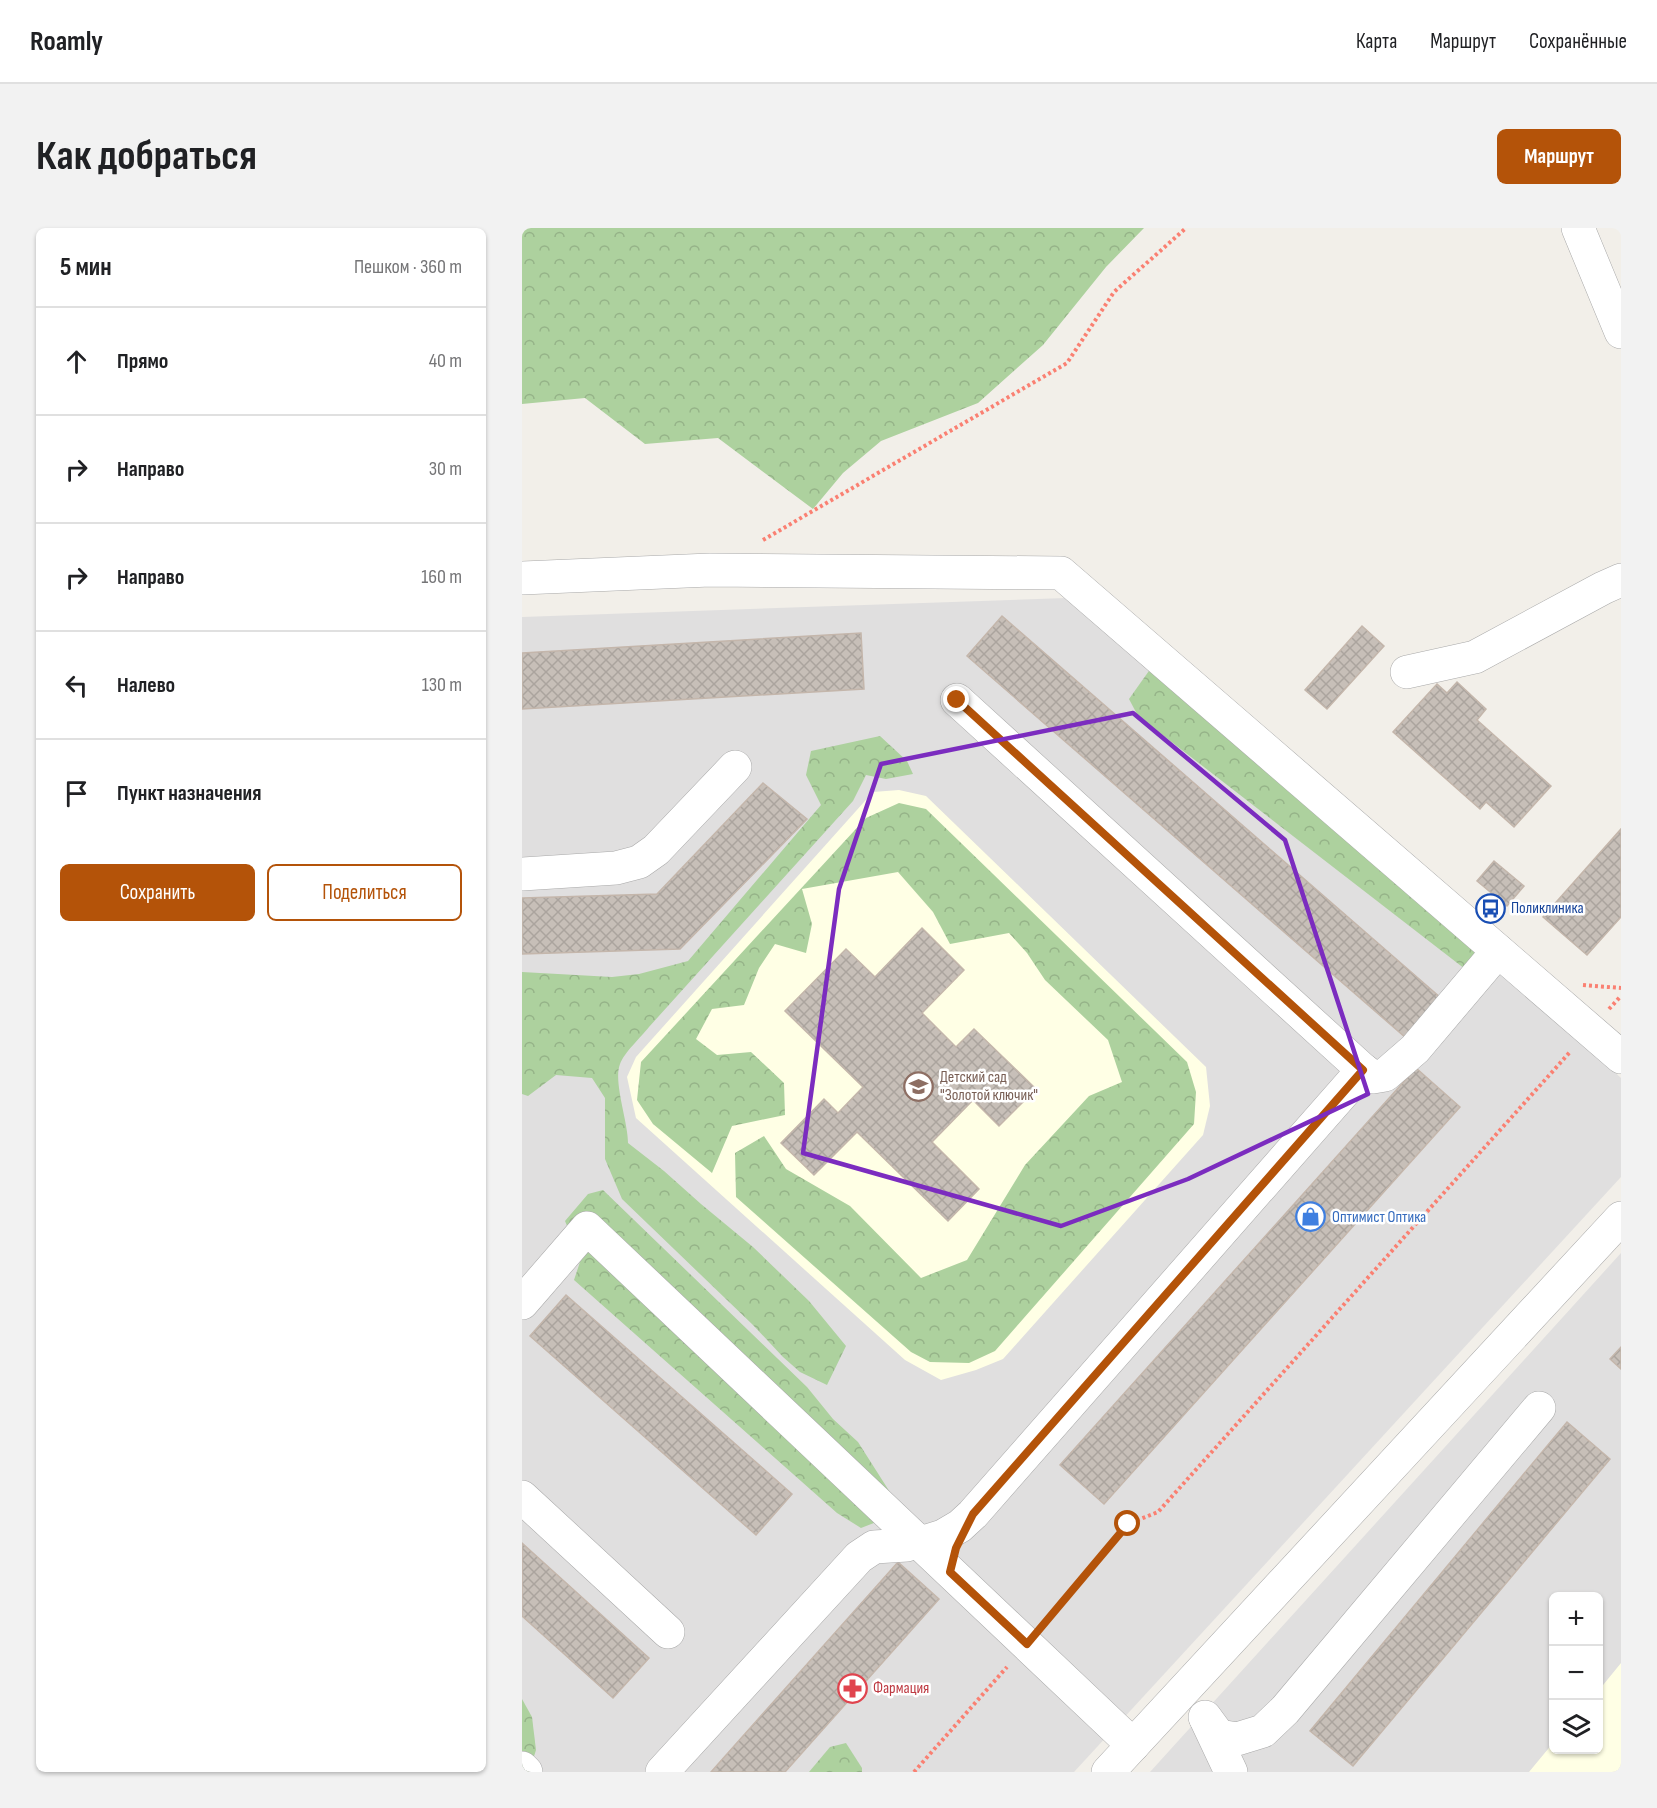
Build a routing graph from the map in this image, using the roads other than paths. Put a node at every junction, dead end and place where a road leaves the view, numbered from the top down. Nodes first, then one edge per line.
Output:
1 (1578, 228) edge
2 (1621, 332) edge
3 (522, 578) edge
4 (1621, 580) edge
5 (1407, 672) dead end
6 (957, 700) dead end
7 (735, 767) dead end
8 (522, 874) edge
9 (1498, 951) junction
10 (1609, 1045) edge
11 (1363, 1070) junction
12 (1621, 1218) edge
13 (522, 1303) edge
14 (1539, 1408) dead end
15 (522, 1497) edge
16 (973, 1514) junction
17 (917, 1541) junction
18 (950, 1572) junction
19 (668, 1632) dead end
20 (1181, 1693) junction
21 (1205, 1717) junction
22 (1133, 1745) junction
23 (522, 1768) edge
24 (526, 1772) edge
25 (662, 1772) edge
26 (1108, 1772) edge
27 (1231, 1772) edge

1 - 2 street
3 - 9 street
4 - 5 street
6 - 11 street
7 - 8 street
9 - 10 street
9 - 11 street
11 - 16 street
12 - 20 street
13 - 17 street
14 - 21 street
15 - 19 street
16 - 17 street
16 - 18 street
17 - 18 street
17 - 25 street
18 - 22 street
20 - 21 street
20 - 22 street
21 - 27 street
22 - 26 street
23 - 24 street

